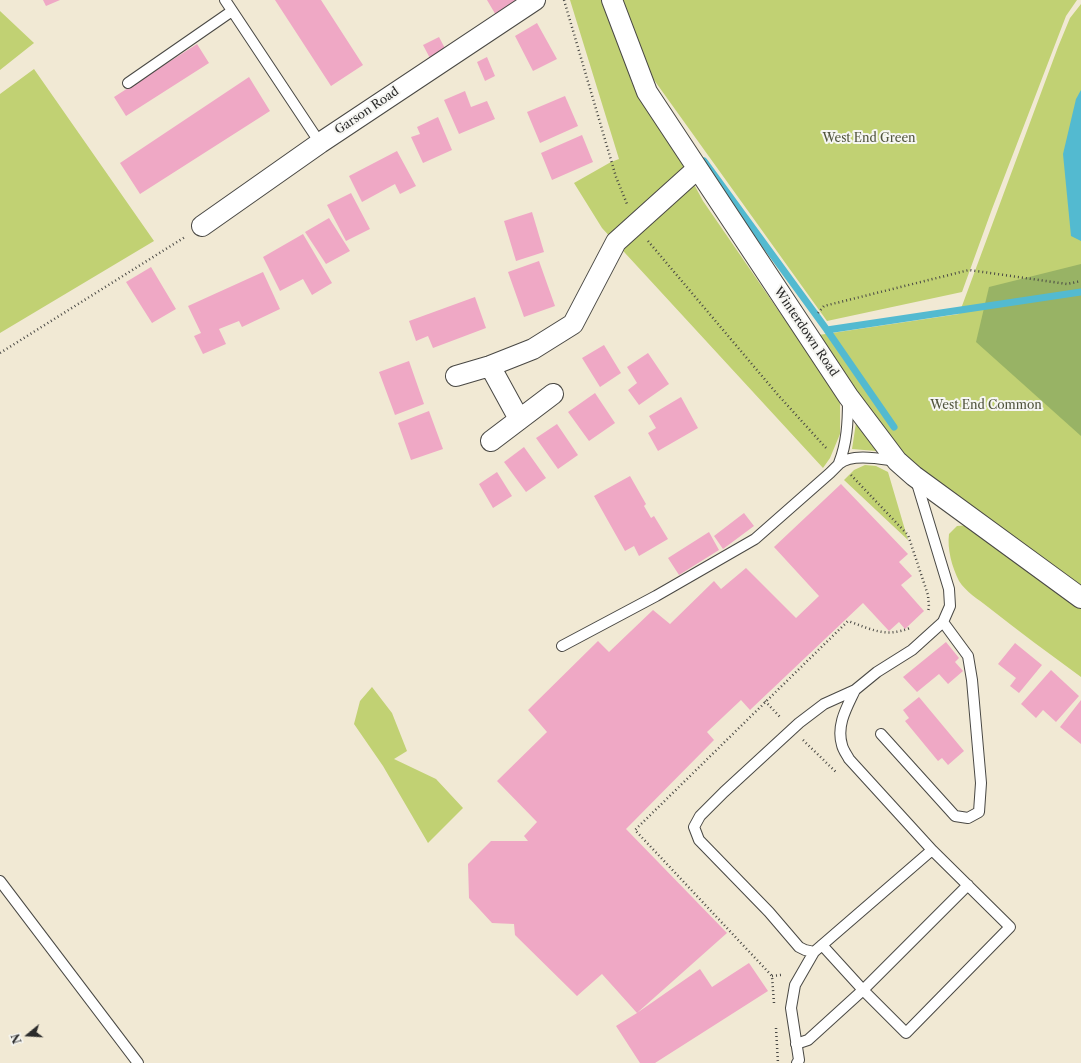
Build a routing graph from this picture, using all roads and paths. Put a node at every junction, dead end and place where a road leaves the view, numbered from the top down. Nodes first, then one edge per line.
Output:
1 (225, 0) edge
2 (535, 0) edge
3 (564, 0) edge
4 (612, 0) edge
5 (232, 11) junction
6 (128, 83) dead end
7 (320, 143) junction
8 (697, 169) junction
9 (635, 225) junction
10 (202, 226) joint
11 (1081, 281) edge
12 (824, 306) dead end
13 (0, 353) edge
14 (490, 366) junction
15 (456, 376) dead end
16 (553, 394) dead end
17 (848, 396) junction
18 (519, 419) junction
19 (491, 441) dead end
20 (897, 461) junction
21 (840, 463) junction
22 (914, 476) junction
23 (1081, 598) edge
24 (926, 616) dead end
25 (943, 622) junction
26 (915, 624) dead end
27 (562, 646) dead end
28 (855, 690) junction
29 (881, 734) dead end
30 (932, 850) junction
31 (0, 882) edge
32 (968, 885) junction
33 (818, 948) junction
34 (863, 990) junction
35 (774, 1010) dead end
36 (775, 1025) dead end
37 (796, 1044) junction
38 (799, 1062) edge
39 (138, 1063) edge
40 (778, 1063) edge

1 - 5 lane
2 - 7 street, Garson Road
3 - 9 path
4 - 8 street, Winterdown Road
5 - 6 lane
5 - 7 lane
7 - 10 street, Garson Road
8 - 9 street
8 - 17 street, Winterdown Road
9 - 14 street
9 - 21 path
10 - 13 path
11 - 12 path
14 - 15 street
14 - 18 street
16 - 18 street
17 - 20 street, Winterdown Road
17 - 21 lane
18 - 19 street
20 - 21 lane
20 - 22 street, Winterdown Road
21 - 24 path
21 - 27 lane
22 - 23 street, Winterdown Road
22 - 25 lane
25 - 28 lane
25 - 29 lane
26 - 35 path
28 - 30 lane
28 - 33 lane
30 - 32 lane
30 - 33 lane
31 - 39 lane
32 - 34 lane
32 - 34 lane
33 - 34 lane
33 - 37 lane
34 - 37 lane
36 - 40 path
37 - 38 lane

